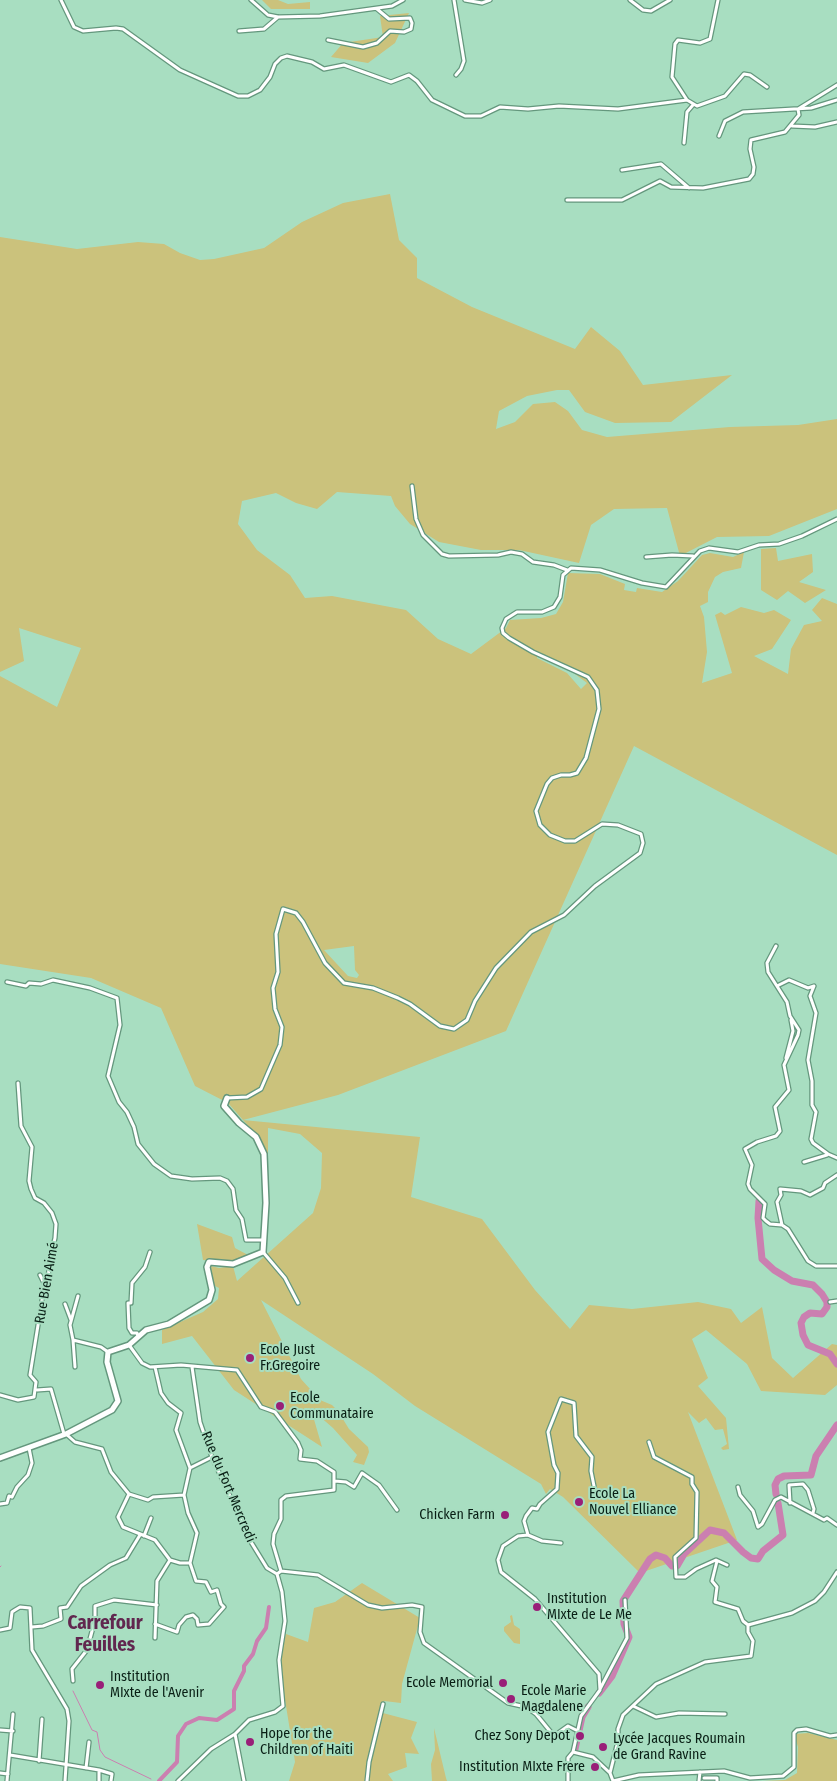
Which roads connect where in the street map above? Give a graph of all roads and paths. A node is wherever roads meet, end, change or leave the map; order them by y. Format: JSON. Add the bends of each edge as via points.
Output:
{"nodes":[{"id":1,"x":61,"y":0,"type":"edge"},
{"id":2,"x":251,"y":0,"type":"edge"},
{"id":3,"x":404,"y":0,"type":"edge"},
{"id":4,"x":454,"y":0,"type":"edge"},
{"id":5,"x":465,"y":0,"type":"edge"},
{"id":6,"x":490,"y":0,"type":"edge"},
{"id":7,"x":630,"y":0,"type":"edge"},
{"id":8,"x":670,"y":0,"type":"edge"},
{"id":9,"x":718,"y":0,"type":"edge"},
{"id":10,"x":376,"y":8,"type":"junction"},
{"id":11,"x":278,"y":17,"type":"junction"},
{"id":12,"x":239,"y":31,"type":"dead end"},
{"id":13,"x":328,"y":40,"type":"dead end"},
{"id":14,"x":456,"y":75,"type":"dead end"},
{"id":15,"x":837,"y":85,"type":"edge"},
{"id":16,"x":766,"y":87,"type":"dead end"},
{"id":17,"x":687,"y":100,"type":"junction"},
{"id":18,"x":837,"y":100,"type":"edge"},
{"id":19,"x":693,"y":105,"type":"junction"},
{"id":20,"x":798,"y":109,"type":"junction"},
{"id":21,"x":837,"y":122,"type":"edge"},
{"id":22,"x":792,"y":126,"type":"junction"},
{"id":23,"x":719,"y":136,"type":"dead end"},
{"id":24,"x":684,"y":143,"type":"dead end"},
{"id":25,"x":622,"y":170,"type":"dead end"},
{"id":26,"x":690,"y":188,"type":"junction"},
{"id":27,"x":567,"y":200,"type":"dead end"},
{"id":28,"x":412,"y":486,"type":"dead end"},
{"id":29,"x":837,"y":519,"type":"edge"},
{"id":30,"x":694,"y":556,"type":"junction"},
{"id":31,"x":646,"y":558,"type":"dead end"},
{"id":32,"x":567,"y":570,"type":"junction"},
{"id":33,"x":776,"y":946,"type":"dead end"},
{"id":34,"x":8,"y":982,"type":"dead end"},
{"id":35,"x":778,"y":986,"type":"junction"},
{"id":36,"x":18,"y":1084,"type":"dead end"},
{"id":37,"x":227,"y":1098,"type":"joint"},
{"id":38,"x":828,"y":1154,"type":"junction"},
{"id":39,"x":837,"y":1158,"type":"edge"},
{"id":40,"x":804,"y":1162,"type":"dead end"},
{"id":41,"x":837,"y":1175,"type":"edge"},
{"id":42,"x":782,"y":1225,"type":"junction"},
{"id":43,"x":263,"y":1240,"type":"junction"},
{"id":44,"x":150,"y":1252,"type":"dead end"},
{"id":45,"x":263,"y":1252,"type":"junction"},
{"id":46,"x":837,"y":1266,"type":"edge"},
{"id":47,"x":40,"y":1275,"type":"dead end"},
{"id":48,"x":45,"y":1285,"type":"junction"},
{"id":49,"x":78,"y":1296,"type":"dead end"},
{"id":50,"x":837,"y":1301,"type":"edge"},
{"id":51,"x":830,"y":1302,"type":"dead end"},
{"id":52,"x":298,"y":1303,"type":"dead end"},
{"id":53,"x":65,"y":1304,"type":"dead end"},
{"id":54,"x":71,"y":1320,"type":"junction"},
{"id":55,"x":138,"y":1337,"type":"junction"},
{"id":56,"x":73,"y":1340,"type":"junction"},
{"id":57,"x":129,"y":1344,"type":"junction"},
{"id":58,"x":108,"y":1352,"type":"junction"},
{"id":59,"x":75,"y":1367,"type":"dead end"},
{"id":60,"x":155,"y":1367,"type":"junction"},
{"id":61,"x":192,"y":1367,"type":"junction"},
{"id":62,"x":36,"y":1390,"type":"junction"},
{"id":63,"x":0,"y":1395,"type":"edge"},
{"id":64,"x":65,"y":1434,"type":"junction"},
{"id":65,"x":649,"y":1442,"type":"dead end"},
{"id":66,"x":29,"y":1448,"type":"junction"},
{"id":67,"x":212,"y":1457,"type":"junction"},
{"id":68,"x":0,"y":1458,"type":"edge"},
{"id":69,"x":190,"y":1468,"type":"junction"},
{"id":70,"x":334,"y":1481,"type":"junction"},
{"id":71,"x":738,"y":1487,"type":"dead end"},
{"id":72,"x":592,"y":1493,"type":"dead end"},
{"id":73,"x":128,"y":1494,"type":"junction"},
{"id":74,"x":184,"y":1495,"type":"junction"},
{"id":75,"x":790,"y":1503,"type":"junction"},
{"id":76,"x":0,"y":1504,"type":"edge"},
{"id":77,"x":397,"y":1510,"type":"dead end"},
{"id":78,"x":813,"y":1513,"type":"junction"},
{"id":79,"x":151,"y":1518,"type":"dead end"},
{"id":80,"x":837,"y":1525,"type":"edge"},
{"id":81,"x":528,"y":1535,"type":"junction"},
{"id":82,"x":142,"y":1536,"type":"junction"},
{"id":83,"x":561,"y":1543,"type":"dead end"},
{"id":84,"x":170,"y":1560,"type":"junction"},
{"id":85,"x":717,"y":1560,"type":"junction"},
{"id":86,"x":190,"y":1563,"type":"junction"},
{"id":87,"x":727,"y":1565,"type":"dead end"},
{"id":88,"x":281,"y":1571,"type":"junction"},
{"id":89,"x":837,"y":1572,"type":"edge"},
{"id":90,"x":277,"y":1574,"type":"junction"},
{"id":91,"x":625,"y":1600,"type":"dead end"},
{"id":92,"x":157,"y":1605,"type":"junction"},
{"id":93,"x":155,"y":1624,"type":"junction"},
{"id":94,"x":748,"y":1624,"type":"junction"},
{"id":95,"x":32,"y":1626,"type":"junction"},
{"id":96,"x":0,"y":1630,"type":"edge"},
{"id":97,"x":155,"y":1638,"type":"dead end"},
{"id":98,"x":73,"y":1681,"type":"dead end"},
{"id":99,"x":600,"y":1690,"type":"junction"},
{"id":100,"x":384,"y":1704,"type":"dead end"},
{"id":101,"x":633,"y":1706,"type":"junction"},
{"id":102,"x":13,"y":1714,"type":"dead end"},
{"id":103,"x":725,"y":1714,"type":"dead end"},
{"id":104,"x":42,"y":1718,"type":"dead end"},
{"id":105,"x":0,"y":1730,"type":"edge"},
{"id":106,"x":12,"y":1731,"type":"junction"},
{"id":107,"x":578,"y":1731,"type":"junction"},
{"id":108,"x":235,"y":1734,"type":"junction"},
{"id":109,"x":837,"y":1734,"type":"edge"},
{"id":110,"x":89,"y":1742,"type":"dead end"},
{"id":111,"x":573,"y":1752,"type":"junction"},
{"id":112,"x":10,"y":1755,"type":"junction"},
{"id":113,"x":39,"y":1761,"type":"junction"},
{"id":114,"x":66,"y":1765,"type":"junction"},
{"id":115,"x":86,"y":1768,"type":"junction"},
{"id":116,"x":100,"y":1770,"type":"junction"},
{"id":117,"x":700,"y":1772,"type":"junction"},
{"id":118,"x":0,"y":1773,"type":"edge"},
{"id":119,"x":610,"y":1773,"type":"junction"},
{"id":120,"x":8,"y":1774,"type":"junction"},
{"id":121,"x":704,"y":1778,"type":"dead end"},
{"id":122,"x":626,"y":1779,"type":"edge"},
{"id":123,"x":7,"y":1781,"type":"edge"},
{"id":124,"x":65,"y":1781,"type":"edge"},
{"id":125,"x":99,"y":1781,"type":"edge"},
{"id":126,"x":111,"y":1781,"type":"edge"},
{"id":127,"x":178,"y":1781,"type":"edge"},
{"id":128,"x":244,"y":1781,"type":"edge"},
{"id":129,"x":367,"y":1781,"type":"edge"},
{"id":130,"x":568,"y":1781,"type":"edge"},
{"id":131,"x":613,"y":1781,"type":"edge"},
{"id":132,"x":699,"y":1781,"type":"edge"},
{"id":133,"x":717,"y":1781,"type":"edge"}],
"edges":[{"from":1,"to":17,"type":"street","via":[[74,27],[83,31],[123,29],[180,70],[238,96],[248,96],[260,90],[276,64],[287,56],[312,62],[324,69],[344,65],[391,82],[409,75],[432,100],[465,116],[481,116],[500,107],[618,109]]},
{"from":2,"to":11,"type":"street","via":[[268,15]]},
{"from":3,"to":10,"type":"street"},
{"from":4,"to":14,"type":"street","via":[[464,61]]},
{"from":5,"to":6,"type":"street","via":[[482,3]]},
{"from":7,"to":8,"type":"street","via":[[651,12]]},
{"from":9,"to":17,"type":"street","via":[[710,39],[700,42],[678,40],[675,44],[672,77]]},
{"from":10,"to":11,"type":"street","via":[[320,16]]},
{"from":10,"to":13,"type":"street","via":[[389,19],[410,18],[411,29],[390,31],[377,43],[358,47]]},
{"from":11,"to":12,"type":"street","via":[[264,29]]},
{"from":15,"to":20,"type":"street"},
{"from":16,"to":19,"type":"street","via":[[744,74],[725,96],[702,106]]},
{"from":17,"to":19,"type":"street"},
{"from":18,"to":20,"type":"street"},
{"from":19,"to":24,"type":"street","via":[[687,112]]},
{"from":20,"to":22,"type":"street","via":[[800,115]]},
{"from":20,"to":23,"type":"street","via":[[743,112],[725,121]]},
{"from":21,"to":22,"type":"street","via":[[815,127]]},
{"from":22,"to":26,"type":"street","via":[[785,132],[751,140],[754,167],[749,179],[711,188]]},
{"from":25,"to":26,"type":"street","via":[[661,164]]},
{"from":26,"to":27,"type":"street","via":[[671,187],[660,181],[622,200]]},
{"from":28,"to":32,"type":"street","via":[[416,519],[423,535],[442,554],[498,555],[511,552]]},
{"from":29,"to":30,"type":"street","via":[[779,544],[759,545],[738,552],[709,548]]},
{"from":30,"to":31,"type":"street"},
{"from":30,"to":32,"type":"street","via":[[666,587],[642,584],[600,570]]},
{"from":32,"to":37,"type":"street","via":[[560,582],[560,597],[554,607],[542,612],[517,612],[506,619],[502,628],[509,638],[533,652],[588,678],[597,690],[599,709],[583,766],[577,773],[552,778],[541,795],[537,818],[543,830],[565,841],[576,840],[602,824],[629,828],[643,838],[640,853],[595,886],[564,915],[540,926],[520,943],[482,988],[467,1020],[454,1029],[440,1026],[398,998],[344,982],[325,963],[303,922],[296,914],[283,909],[276,934],[278,972],[274,988],[274,1009],[282,1027],[280,1045],[260,1089],[247,1097]]},
{"from":33,"to":35,"type":"street","via":[[767,964],[768,972]]},
{"from":34,"to":43,"type":"street","via":[[26,986],[53,980],[118,998],[120,1025],[108,1076],[134,1127],[138,1144],[154,1164],[171,1176],[227,1181],[233,1189],[246,1240]]},
{"from":35,"to":38,"type":"street","via":[[788,980],[808,988],[814,986],[810,996],[816,1013],[808,1060],[812,1104],[816,1112],[811,1135],[813,1143]]},
{"from":35,"to":42,"type":"street","via":[[798,1030],[785,1061],[790,1086],[775,1107],[780,1131],[776,1136],[745,1149],[752,1166],[748,1184],[765,1204],[763,1218],[770,1224]]},
{"from":36,"to":48,"type":"street","name":"Rue Bien Aimé","via":[[21,1126],[32,1147],[29,1182],[35,1198],[44,1203],[56,1224],[54,1252]]},
{"from":37,"to":43,"type":"street","via":[[224,1106],[256,1137],[264,1154],[266,1203]]},
{"from":38,"to":39,"type":"street"},
{"from":38,"to":40,"type":"street"},
{"from":41,"to":42,"type":"street","via":[[825,1183],[824,1188],[810,1194],[780,1189],[777,1202]]},
{"from":42,"to":46,"type":"street","via":[[796,1240],[808,1261],[816,1266]]},
{"from":43,"to":45,"type":"street"},
{"from":44,"to":55,"type":"street","via":[[145,1267],[132,1283],[131,1303],[128,1303],[129,1328]]},
{"from":45,"to":52,"type":"street","via":[[286,1278]]},
{"from":45,"to":55,"type":"street","via":[[233,1264],[209,1262],[207,1267],[212,1290],[209,1300],[169,1324],[155,1326]]},
{"from":47,"to":48,"type":"street"},
{"from":48,"to":62,"type":"street","name":"Rue Bien Aimé","via":[[30,1375],[36,1382]]},
{"from":49,"to":54,"type":"street"},
{"from":50,"to":51,"type":"street"},
{"from":53,"to":54,"type":"street"},
{"from":54,"to":56,"type":"street"},
{"from":55,"to":57,"type":"street"},
{"from":56,"to":58,"type":"street"},
{"from":56,"to":59,"type":"street"},
{"from":57,"to":58,"type":"street"},
{"from":57,"to":60,"type":"street","via":[[142,1363]]},
{"from":58,"to":64,"type":"street","via":[[107,1362],[118,1401],[101,1417]]},
{"from":60,"to":61,"type":"street"},
{"from":60,"to":69,"type":"street","via":[[161,1393],[181,1413],[176,1430]]},
{"from":61,"to":67,"type":"street","name":"Rue du Fort Mercredi","via":[[200,1422]]},
{"from":61,"to":70,"type":"street","via":[[237,1370],[261,1407],[275,1412],[298,1443],[300,1459],[317,1461],[334,1472]]},
{"from":62,"to":63,"type":"street","via":[[34,1397],[18,1400]]},
{"from":62,"to":64,"type":"street","via":[[51,1389]]},
{"from":64,"to":66,"type":"street"},
{"from":64,"to":73,"type":"street","via":[[76,1442],[102,1449],[111,1472]]},
{"from":65,"to":85,"type":"street","via":[[654,1457],[692,1477],[697,1492],[696,1538],[675,1557],[676,1578],[685,1577]]},
{"from":66,"to":68,"type":"street"},
{"from":66,"to":76,"type":"street","via":[[32,1463],[28,1476],[12,1497],[9,1496],[7,1503]]},
{"from":67,"to":69,"type":"street"},
{"from":67,"to":90,"type":"street","name":"Rue du Fort Mercredi","via":[[251,1542],[267,1568]]},
{"from":69,"to":74,"type":"street"},
{"from":70,"to":77,"type":"street","via":[[354,1487],[362,1473],[379,1485]]},
{"from":70,"to":88,"type":"street","via":[[334,1490],[286,1496],[281,1500],[282,1520],[274,1534],[273,1544]]},
{"from":71,"to":75,"type":"street","via":[[740,1495],[753,1511],[758,1527],[778,1497]]},
{"from":72,"to":81,"type":"street","via":[[595,1492],[592,1457],[576,1436],[574,1403],[561,1400],[548,1432],[558,1473],[557,1489],[526,1516],[524,1521]]},
{"from":73,"to":74,"type":"street","via":[[148,1500]]},
{"from":73,"to":82,"type":"street","via":[[118,1517],[119,1523]]},
{"from":74,"to":86,"type":"street","via":[[197,1533]]},
{"from":75,"to":78,"type":"street"},
{"from":75,"to":78,"type":"street","via":[[789,1485],[804,1484]]},
{"from":78,"to":80,"type":"street"},
{"from":79,"to":82,"type":"street"},
{"from":81,"to":83,"type":"street","via":[[542,1541]]},
{"from":81,"to":99,"type":"street","via":[[518,1536],[504,1546],[498,1560],[501,1572],[535,1599],[594,1668],[599,1674]]},
{"from":82,"to":84,"type":"street","via":[[156,1540]]},
{"from":82,"to":95,"type":"street","via":[[126,1558],[110,1565],[81,1586],[67,1607],[60,1608],[61,1619],[43,1626]]},
{"from":84,"to":86,"type":"street"},
{"from":84,"to":92,"type":"street","via":[[157,1581]]},
{"from":85,"to":87,"type":"street"},
{"from":85,"to":94,"type":"street","via":[[712,1581],[717,1587],[715,1602],[738,1609]]},
{"from":86,"to":93,"type":"street","via":[[196,1581],[206,1582],[211,1592],[217,1590],[224,1607],[209,1624],[198,1625],[193,1615],[186,1617],[177,1632]]},
{"from":88,"to":90,"type":"street"},
{"from":88,"to":107,"type":"street","via":[[318,1575],[368,1606],[422,1607],[420,1632],[424,1643],[508,1703],[526,1707],[536,1714],[554,1736],[568,1726]]},
{"from":89,"to":94,"type":"street","via":[[814,1601],[792,1613]]},
{"from":90,"to":108,"type":"street","name":"Rue du Fort Mercredi","via":[[284,1599],[279,1660],[283,1706],[250,1720]]},
{"from":91,"to":99,"type":"street","via":[[626,1638]]},
{"from":92,"to":93,"type":"street"},
{"from":92,"to":98,"type":"street","via":[[114,1600],[95,1606],[88,1650],[72,1669]]},
{"from":93,"to":97,"type":"street"},
{"from":94,"to":101,"type":"street","via":[[753,1641],[751,1656],[705,1662],[688,1668],[656,1684]]},
{"from":95,"to":96,"type":"street","via":[[30,1608],[20,1607],[12,1612],[10,1628]]},
{"from":95,"to":114,"type":"street","via":[[32,1650],[67,1708]]},
{"from":99,"to":107,"type":"street","via":[[586,1706]]},
{"from":100,"to":129,"type":"street"},
{"from":101,"to":103,"type":"street","via":[[656,1717],[679,1713]]},
{"from":101,"to":119,"type":"street","via":[[623,1715],[618,1729]]},
{"from":102,"to":106,"type":"street"},
{"from":104,"to":113,"type":"street"},
{"from":105,"to":106,"type":"street"},
{"from":106,"to":112,"type":"street"},
{"from":107,"to":111,"type":"street"},
{"from":108,"to":127,"type":"street","name":"Rue du Fort Mercredi","via":[[211,1749]]},
{"from":108,"to":128,"type":"street"},
{"from":109,"to":117,"type":"street","via":[[830,1736],[806,1728],[797,1730],[794,1733],[794,1767],[782,1776],[756,1779],[724,1771]]},
{"from":110,"to":115,"type":"street"},
{"from":111,"to":119,"type":"street","via":[[592,1757]]},
{"from":111,"to":130,"type":"street","via":[[568,1758]]},
{"from":112,"to":113,"type":"street"},
{"from":112,"to":120,"type":"street"},
{"from":113,"to":114,"type":"street"},
{"from":114,"to":115,"type":"street"},
{"from":114,"to":124,"type":"street"},
{"from":115,"to":116,"type":"street"},
{"from":116,"to":125,"type":"street"},
{"from":116,"to":126,"type":"street","via":[[112,1774]]},
{"from":117,"to":122,"type":"street"},
{"from":117,"to":132,"type":"street"},
{"from":118,"to":120,"type":"street"},
{"from":119,"to":131,"type":"street"},
{"from":120,"to":123,"type":"street"},
{"from":121,"to":133,"type":"street","via":[[717,1778]]},
{"from":122,"to":131,"type":"street"}]}
